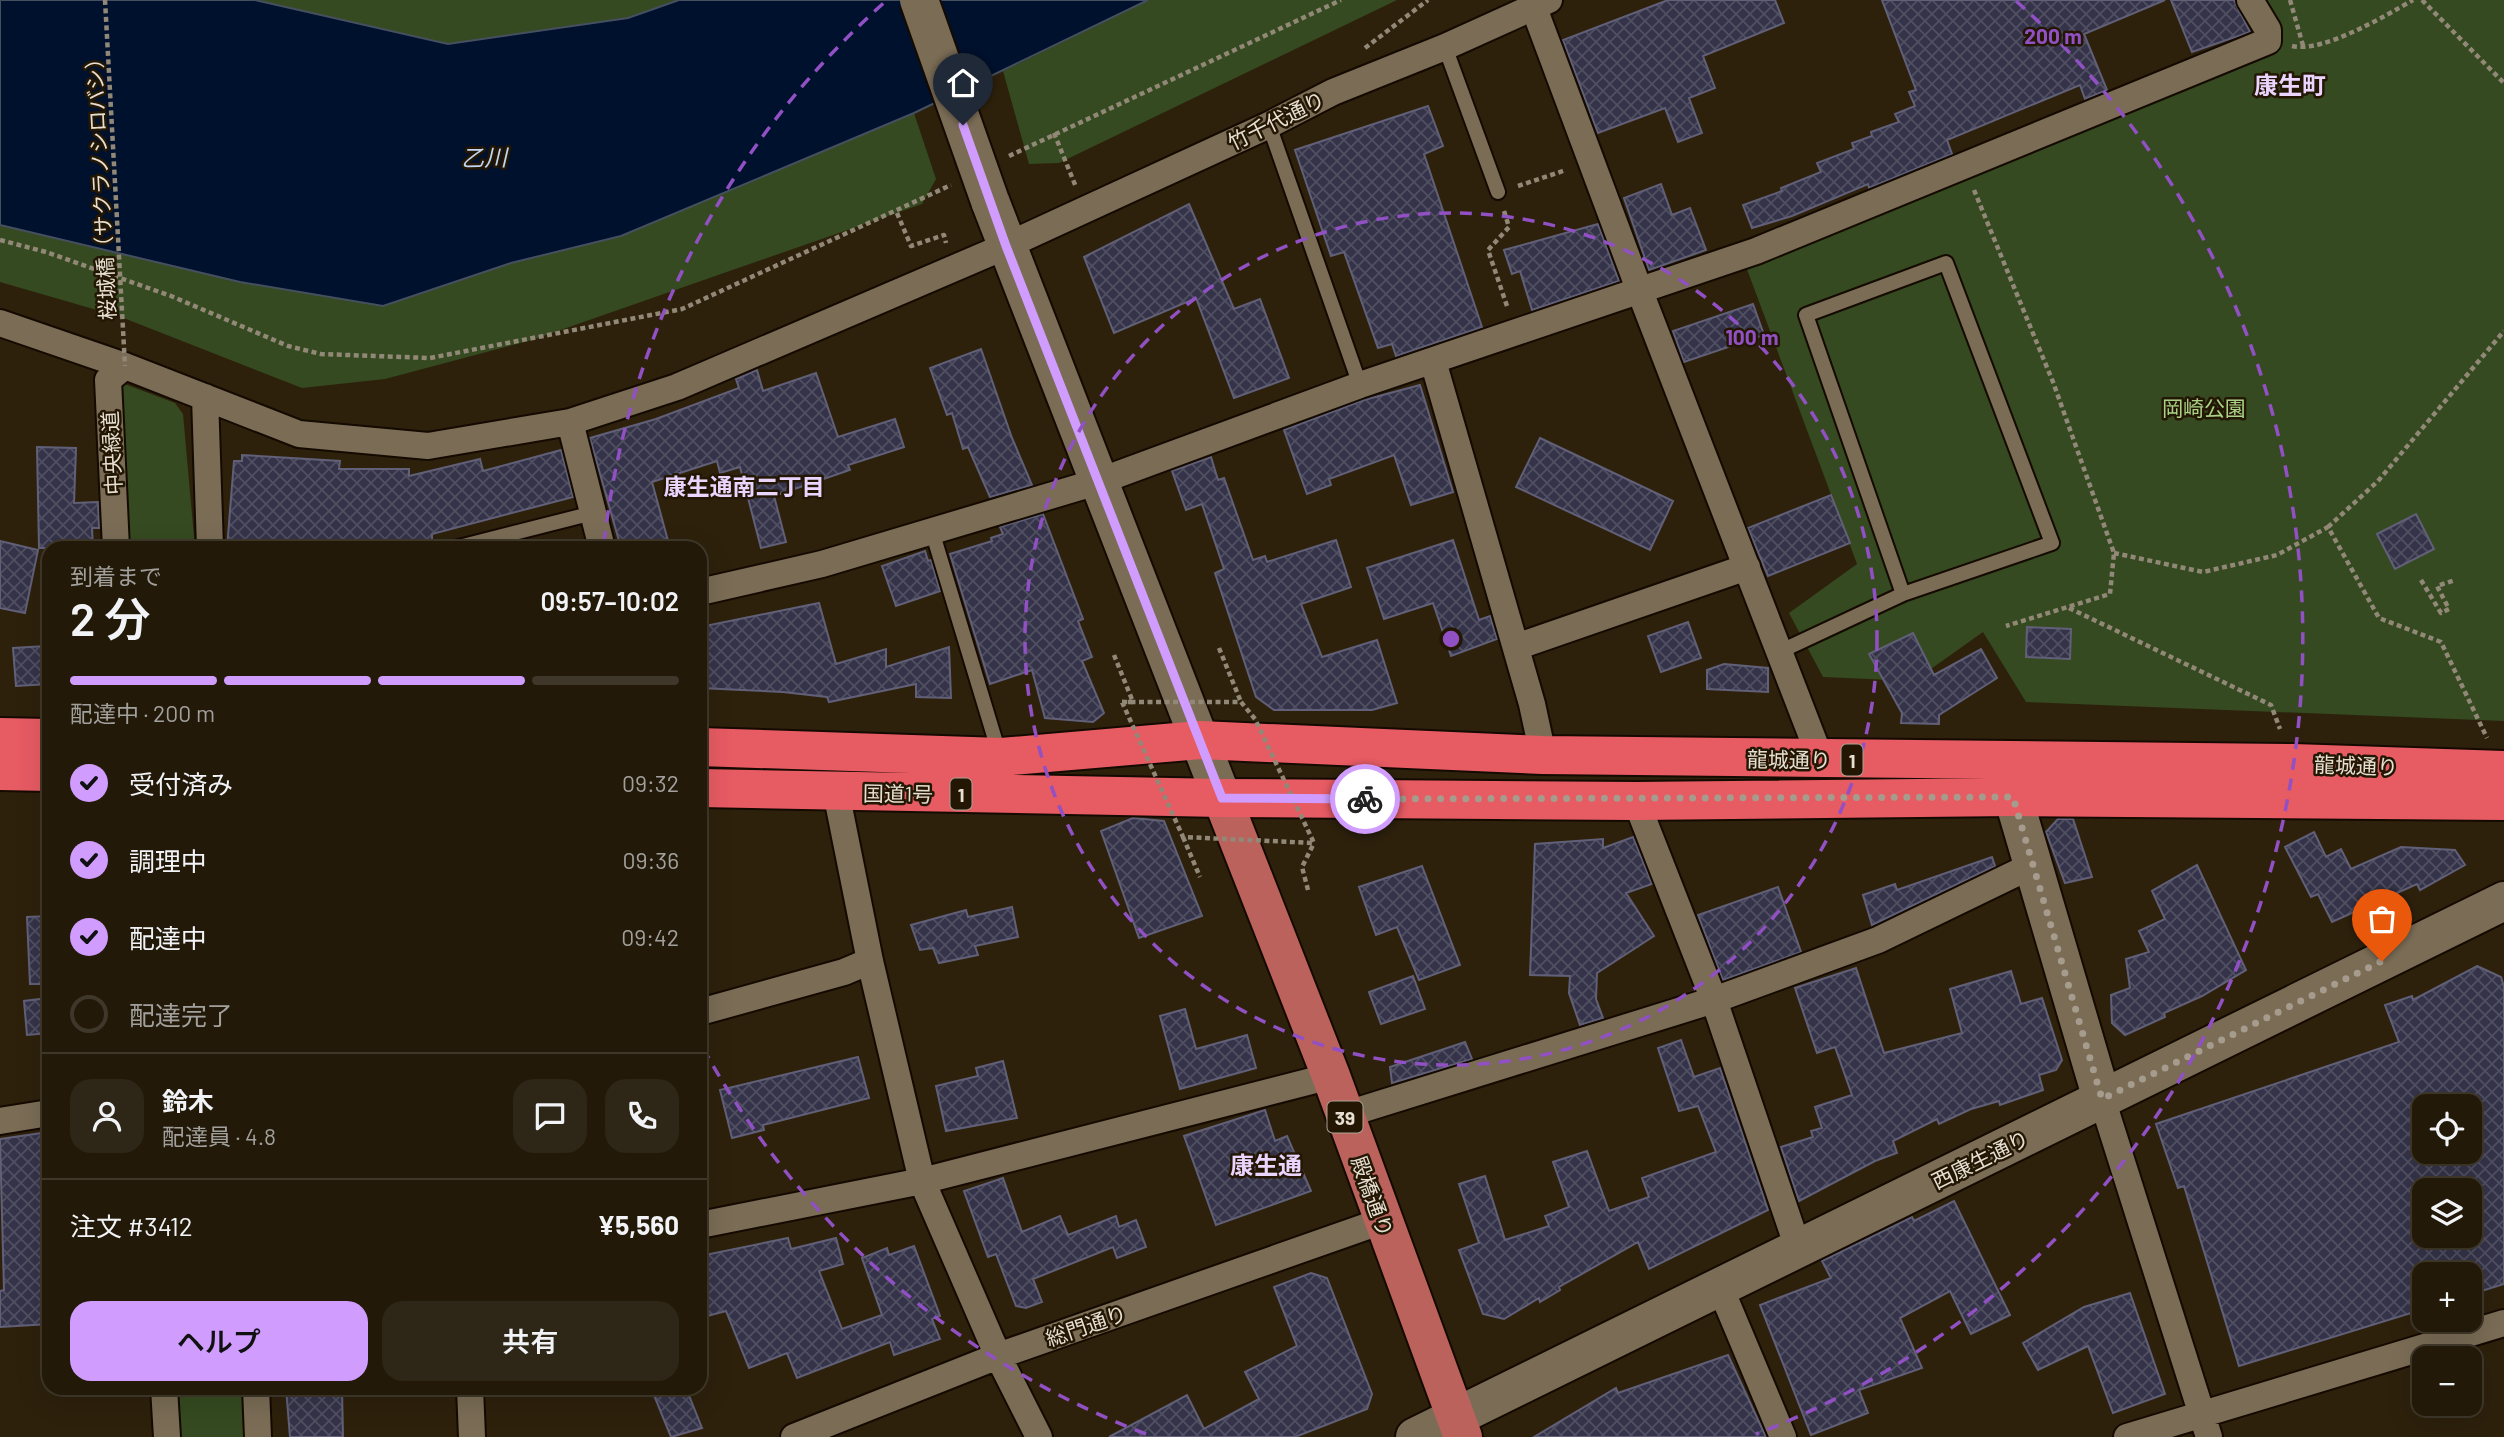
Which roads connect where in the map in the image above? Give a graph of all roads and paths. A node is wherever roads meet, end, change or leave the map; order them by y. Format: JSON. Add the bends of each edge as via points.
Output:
{"nodes":[{"id":1,"x":105,"y":0,"type":"edge"},
{"id":2,"x":919,"y":0,"type":"edge"},
{"id":3,"x":1341,"y":0,"type":"edge"},
{"id":4,"x":1428,"y":0,"type":"edge"},
{"id":5,"x":2250,"y":0,"type":"edge"},
{"id":6,"x":2413,"y":0,"type":"edge"},
{"id":7,"x":2422,"y":0,"type":"edge"},
{"id":8,"x":1541,"y":4,"type":"edge"},
{"id":9,"x":2268,"y":41,"type":"junction"},
{"id":10,"x":1446,"y":47,"type":"junction"},
{"id":11,"x":2504,"y":83,"type":"edge"},
{"id":12,"x":1333,"y":92,"type":"junction"},
{"id":13,"x":1269,"y":125,"type":"junction"},
{"id":14,"x":1054,"y":133,"type":"junction"},
{"id":15,"x":1006,"y":158,"type":"dead end"},
{"id":16,"x":1593,"y":161,"type":"junction"},
{"id":17,"x":1964,"y":166,"type":"junction"},
{"id":18,"x":957,"y":182,"type":"dead end"},
{"id":19,"x":1498,"y":192,"type":"junction"},
{"id":20,"x":1085,"y":208,"type":"junction"},
{"id":21,"x":897,"y":213,"type":"junction"},
{"id":22,"x":0,"y":240,"type":"edge"},
{"id":23,"x":1006,"y":246,"type":"junction"},
{"id":24,"x":954,"y":267,"type":"junction"},
{"id":25,"x":1639,"y":289,"type":"junction"},
{"id":26,"x":0,"y":323,"type":"edge"},
{"id":27,"x":1518,"y":331,"type":"junction"},
{"id":28,"x":2504,"y":331,"type":"edge"},
{"id":29,"x":1433,"y":361,"type":"junction"},
{"id":30,"x":125,"y":366,"type":"junction"},
{"id":31,"x":1360,"y":385,"type":"junction"},
{"id":32,"x":205,"y":397,"type":"junction"},
{"id":33,"x":570,"y":422,"type":"junction"},
{"id":34,"x":1100,"y":481,"type":"junction"},
{"id":35,"x":593,"y":513,"type":"junction"},
{"id":36,"x":2329,"y":527,"type":"junction"},
{"id":37,"x":932,"y":531,"type":"junction"},
{"id":38,"x":116,"y":541,"type":"edge"},
{"id":39,"x":210,"y":541,"type":"edge"},
{"id":40,"x":482,"y":541,"type":"edge"},
{"id":41,"x":600,"y":541,"type":"edge"},
{"id":42,"x":2114,"y":553,"type":"junction"},
{"id":43,"x":1746,"y":568,"type":"junction"},
{"id":44,"x":2421,"y":580,"type":"dead end"},
{"id":45,"x":2455,"y":580,"type":"dead end"},
{"id":46,"x":707,"y":590,"type":"edge"},
{"id":47,"x":1903,"y":594,"type":"junction"},
{"id":48,"x":2069,"y":608,"type":"junction"},
{"id":49,"x":2006,"y":626,"type":"dead end"},
{"id":50,"x":1516,"y":647,"type":"junction"},
{"id":51,"x":1219,"y":648,"type":"dead end"},
{"id":52,"x":1779,"y":652,"type":"junction"},
{"id":53,"x":1114,"y":655,"type":"dead end"},
{"id":54,"x":1133,"y":702,"type":"junction"},
{"id":55,"x":1241,"y":702,"type":"junction"},
{"id":56,"x":0,"y":737,"type":"edge"},
{"id":57,"x":42,"y":738,"type":"edge"},
{"id":58,"x":1200,"y":740,"type":"junction"},
{"id":59,"x":707,"y":747,"type":"edge"},
{"id":60,"x":1543,"y":755,"type":"junction"},
{"id":61,"x":1001,"y":757,"type":"junction"},
{"id":62,"x":1821,"y":760,"type":"junction"},
{"id":63,"x":2293,"y":763,"type":"junction"},
{"id":64,"x":0,"y":771,"type":"edge"},
{"id":65,"x":42,"y":772,"type":"edge"},
{"id":66,"x":2503,"y":781,"type":"edge"},
{"id":67,"x":707,"y":788,"type":"edge"},
{"id":68,"x":836,"y":792,"type":"junction"},
{"id":69,"x":2013,"y":797,"type":"junction"},
{"id":70,"x":1222,"y":798,"type":"junction"},
{"id":71,"x":1636,"y":801,"type":"junction"},
{"id":72,"x":1183,"y":838,"type":"junction"},
{"id":73,"x":1314,"y":842,"type":"junction"},
{"id":74,"x":2033,"y":865,"type":"junction"},
{"id":75,"x":1200,"y":877,"type":"dead end"},
{"id":76,"x":1308,"y":890,"type":"dead end"},
{"id":77,"x":2504,"y":902,"type":"edge"},
{"id":78,"x":870,"y":961,"type":"junction"},
{"id":79,"x":1714,"y":1000,"type":"junction"},
{"id":80,"x":707,"y":1010,"type":"edge"},
{"id":81,"x":1331,"y":1076,"type":"junction"},
{"id":82,"x":2102,"y":1099,"type":"junction"},
{"id":83,"x":42,"y":1114,"type":"edge"},
{"id":84,"x":1344,"y":1115,"type":"junction"},
{"id":85,"x":0,"y":1121,"type":"edge"},
{"id":86,"x":922,"y":1181,"type":"junction"},
{"id":87,"x":1382,"y":1221,"type":"junction"},
{"id":88,"x":707,"y":1224,"type":"edge"},
{"id":89,"x":1798,"y":1248,"type":"junction"},
{"id":90,"x":1720,"y":1287,"type":"junction"},
{"id":91,"x":2504,"y":1323,"type":"edge"},
{"id":92,"x":999,"y":1356,"type":"junction"},
{"id":93,"x":164,"y":1395,"type":"edge"},
{"id":94,"x":256,"y":1395,"type":"edge"},
{"id":95,"x":470,"y":1395,"type":"edge"},
{"id":96,"x":2205,"y":1425,"type":"edge"},
{"id":97,"x":1460,"y":1427,"type":"edge"},
{"id":98,"x":167,"y":1437,"type":"edge"},
{"id":99,"x":258,"y":1437,"type":"edge"},
{"id":100,"x":472,"y":1437,"type":"edge"},
{"id":101,"x":794,"y":1437,"type":"edge"},
{"id":102,"x":1039,"y":1437,"type":"edge"},
{"id":103,"x":1415,"y":1437,"type":"edge"},
{"id":104,"x":1783,"y":1437,"type":"edge"},
{"id":105,"x":2127,"y":1437,"type":"edge"}],
"edges":[{"from":1,"to":30,"type":"path","name":"桜城橋（サクラノシロバシ）","bridge":true},
{"from":2,"to":23,"type":"street","bridge":true},
{"from":3,"to":14,"type":"path"},
{"from":4,"to":12,"type":"path","via":[[1344,64]]},
{"from":5,"to":9,"type":"street","via":[[2268,30]]},
{"from":6,"to":9,"type":"path","via":[[2370,24],[2304,49]]},
{"from":7,"to":11,"type":"path"},
{"from":8,"to":10,"type":"street","name":"竹千代通り"},
{"from":8,"to":16,"type":"street"},
{"from":9,"to":17,"type":"street"},
{"from":10,"to":12,"type":"street","name":"竹千代通り"},
{"from":10,"to":19,"type":"lane"},
{"from":12,"to":13,"type":"street","name":"竹千代通り"},
{"from":13,"to":20,"type":"street","name":"竹千代通り"},
{"from":13,"to":31,"type":"lane"},
{"from":14,"to":15,"type":"path"},
{"from":14,"to":20,"type":"path"},
{"from":16,"to":19,"type":"path"},
{"from":16,"to":25,"type":"street"},
{"from":17,"to":25,"type":"street","via":[[1756,251]]},
{"from":17,"to":42,"type":"path","via":[[2053,382]]},
{"from":18,"to":21,"type":"path"},
{"from":19,"to":27,"type":"path","via":[[1509,227],[1488,250]]},
{"from":20,"to":23,"type":"street","name":"竹千代通り"},
{"from":21,"to":22,"type":"path","via":[[682,309],[430,358],[321,354],[288,346],[171,296]]},
{"from":21,"to":24,"type":"path","via":[[911,246],[944,235]]},
{"from":23,"to":24,"type":"street","name":"竹千代通り"},
{"from":23,"to":34,"type":"street"},
{"from":24,"to":33,"type":"street","name":"竹千代通り","via":[[677,387]]},
{"from":25,"to":27,"type":"street"},
{"from":25,"to":43,"type":"street"},
{"from":26,"to":30,"type":"street","name":"竹千代通り"},
{"from":27,"to":29,"type":"street"},
{"from":28,"to":36,"type":"path","via":[[2378,481]]},
{"from":29,"to":31,"type":"street"},
{"from":29,"to":50,"type":"street"},
{"from":30,"to":32,"type":"street","name":"竹千代通り"},
{"from":30,"to":38,"type":"street","name":"中央緑道","via":[[108,380]]},
{"from":31,"to":34,"type":"street"},
{"from":32,"to":33,"type":"street","name":"竹千代通り","via":[[299,434],[428,446]]},
{"from":32,"to":39,"type":"street"},
{"from":33,"to":35,"type":"street"},
{"from":34,"to":37,"type":"street"},
{"from":34,"to":58,"type":"street"},
{"from":35,"to":40,"type":"lane"},
{"from":35,"to":41,"type":"street"},
{"from":36,"to":42,"type":"path","via":[[2277,555],[2203,572]]},
{"from":36,"to":66,"type":"path","via":[[2379,618],[2441,642]]},
{"from":37,"to":46,"type":"street","via":[[822,564]]},
{"from":37,"to":61,"type":"lane"},
{"from":42,"to":48,"type":"path","via":[[2110,593]]},
{"from":43,"to":50,"type":"street"},
{"from":43,"to":52,"type":"street"},
{"from":44,"to":45,"type":"path","via":[[2441,613],[2449,609],[2437,586]]},
{"from":47,"to":47,"type":"lane","via":[[2052,543],[1946,263],[1806,315]]},
{"from":47,"to":52,"type":"lane"},
{"from":48,"to":49,"type":"path"},
{"from":48,"to":63,"type":"path","via":[[2271,705]]},
{"from":50,"to":60,"type":"street"},
{"from":51,"to":55,"type":"path"},
{"from":52,"to":62,"type":"street"},
{"from":53,"to":54,"type":"path"},
{"from":54,"to":55,"type":"path","bridge":true},
{"from":54,"to":72,"type":"path","bridge":true,"via":[[1122,702]]},
{"from":55,"to":73,"type":"path","bridge":true,"via":[[1255,719]]},
{"from":56,"to":57,"type":"highway"},
{"from":58,"to":60,"type":"highway","name":"龍城通り","number":"1"},
{"from":58,"to":61,"type":"highway","name":"国道1号","number":"1"},
{"from":58,"to":70,"type":"street"},
{"from":59,"to":61,"type":"highway","name":"国道1号","number":"1"},
{"from":60,"to":62,"type":"highway","name":"龍城通り","number":"1"},
{"from":62,"to":63,"type":"highway","name":"龍城通り","number":"1"},
{"from":63,"to":66,"type":"highway","name":"龍城通り","number":"1"},
{"from":64,"to":65,"type":"highway"},
{"from":66,"to":69,"type":"highway","name":"龍城通り","number":"1"},
{"from":67,"to":68,"type":"highway","name":"国道1号","number":"1"},
{"from":68,"to":70,"type":"highway","name":"国道1号","number":"1"},
{"from":68,"to":78,"type":"street"},
{"from":69,"to":71,"type":"highway","name":"龍城通り","number":"1"},
{"from":69,"to":74,"type":"street"},
{"from":70,"to":71,"type":"highway","name":"龍城通り","number":"1"},
{"from":70,"to":81,"type":"main road","name":"殿橋通り","number":"39"},
{"from":71,"to":79,"type":"street"},
{"from":72,"to":73,"type":"path","bridge":true},
{"from":72,"to":75,"type":"path"},
{"from":73,"to":76,"type":"path","via":[[1303,867]]},
{"from":74,"to":79,"type":"street","via":[[1878,940]]},
{"from":74,"to":82,"type":"street"},
{"from":77,"to":82,"type":"street","name":"西康生通り"},
{"from":78,"to":80,"type":"street"},
{"from":78,"to":86,"type":"street"},
{"from":79,"to":84,"type":"street"},
{"from":79,"to":89,"type":"street"},
{"from":81,"to":84,"type":"main road","name":"殿橋通り","number":"39"},
{"from":81,"to":86,"type":"street"},
{"from":82,"to":89,"type":"street","name":"西康生通り"},
{"from":82,"to":96,"type":"street"},
{"from":83,"to":85,"type":"street"},
{"from":84,"to":87,"type":"main road","name":"殿橋通り","number":"39"},
{"from":86,"to":88,"type":"street"},
{"from":86,"to":92,"type":"street"},
{"from":87,"to":92,"type":"street","name":"総門通り"},
{"from":87,"to":97,"type":"main road","name":"殿橋通り","number":"39"},
{"from":89,"to":90,"type":"street","name":"西康生通り"},
{"from":90,"to":97,"type":"street","name":"西康生通り"},
{"from":90,"to":104,"type":"street"},
{"from":91,"to":96,"type":"street"},
{"from":92,"to":101,"type":"street","name":"総門通り"},
{"from":92,"to":102,"type":"street"},
{"from":93,"to":98,"type":"street"},
{"from":94,"to":99,"type":"street"},
{"from":95,"to":100,"type":"street"},
{"from":96,"to":105,"type":"street"},
{"from":97,"to":103,"type":"street","name":"西康生通り"}]}
